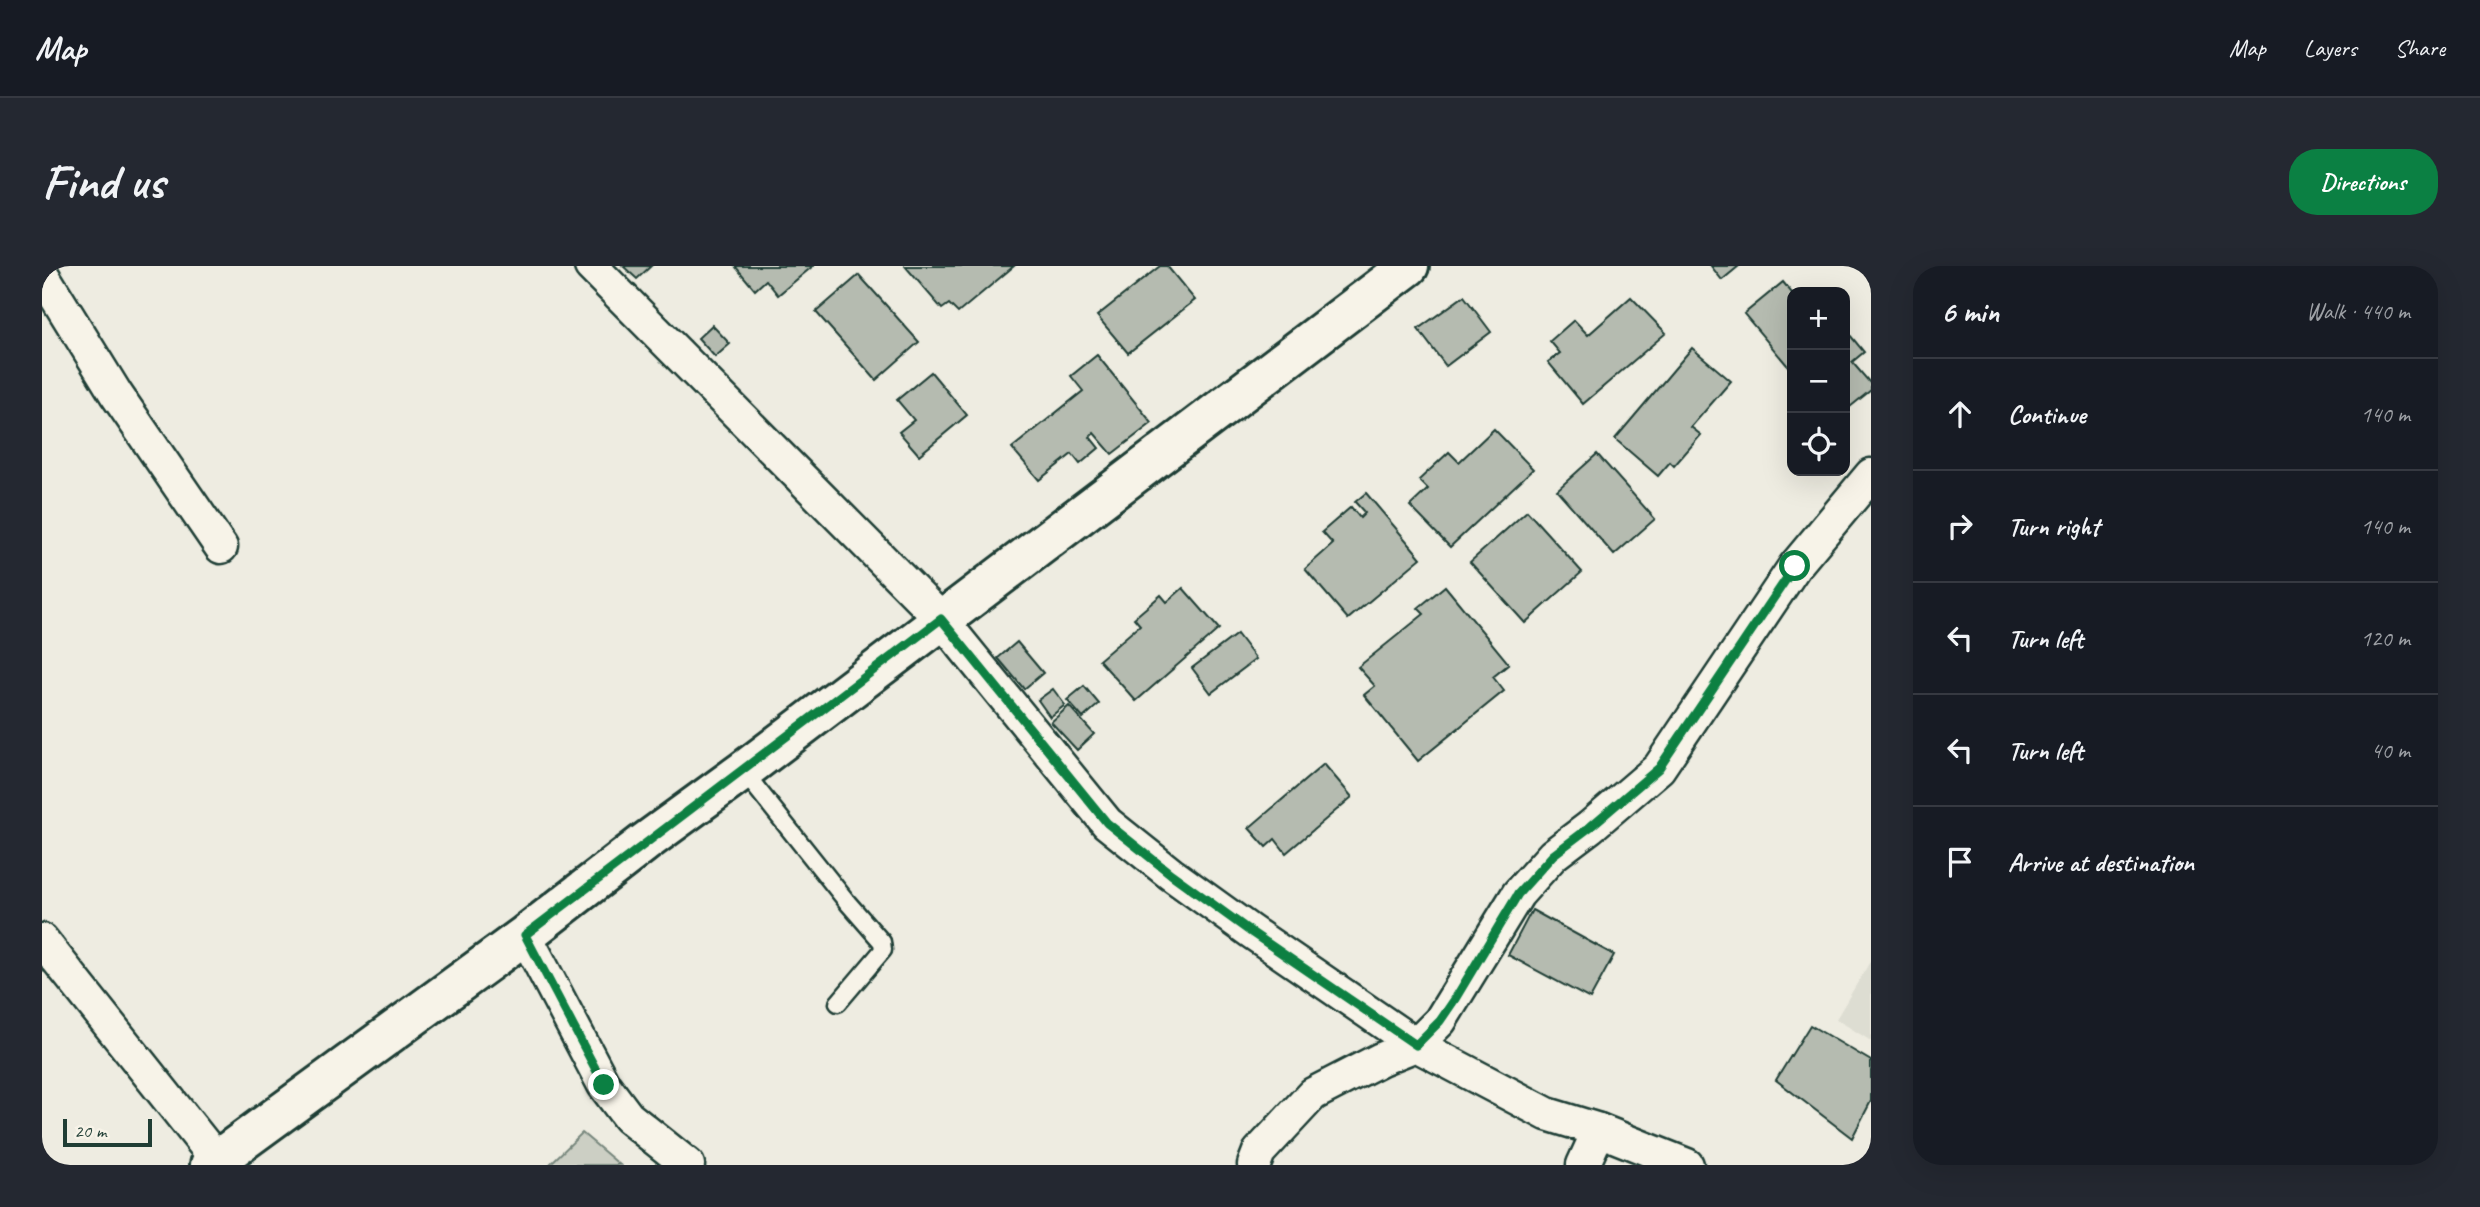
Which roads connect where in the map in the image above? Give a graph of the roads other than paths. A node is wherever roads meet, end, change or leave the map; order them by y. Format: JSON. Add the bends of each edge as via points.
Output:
{"nodes":[{"id":1,"x":591,"y":266,"type":"edge"},
{"id":2,"x":1409,"y":266,"type":"edge"},
{"id":3,"x":42,"y":274,"type":"edge"},
{"id":4,"x":1871,"y":475,"type":"edge"},
{"id":5,"x":221,"y":547,"type":"dead end"},
{"id":6,"x":941,"y":619,"type":"junction"},
{"id":7,"x":743,"y":771,"type":"junction"},
{"id":8,"x":525,"y":935,"type":"junction"},
{"id":9,"x":45,"y":950,"type":"edge"},
{"id":10,"x":838,"y":1003,"type":"dead end"},
{"id":11,"x":1416,"y":1045,"type":"junction"},
{"id":12,"x":1599,"y":1130,"type":"junction"},
{"id":13,"x":213,"y":1162,"type":"edge"},
{"id":14,"x":688,"y":1165,"type":"edge"},
{"id":15,"x":1254,"y":1165,"type":"edge"},
{"id":16,"x":1583,"y":1165,"type":"edge"},
{"id":17,"x":1687,"y":1165,"type":"edge"}],
"edges":[{"from":1,"to":6,"type":"street"},
{"from":2,"to":6,"type":"street"},
{"from":3,"to":5,"type":"street","via":[[116,394]]},
{"from":4,"to":11,"type":"street","via":[[1795,566],[1659,768],[1553,855],[1518,894],[1440,1021]]},
{"from":6,"to":7,"type":"street"},
{"from":6,"to":11,"type":"street","via":[[1107,823],[1251,932]]},
{"from":7,"to":8,"type":"street"},
{"from":7,"to":10,"type":"lane","via":[[882,942],[883,950]]},
{"from":8,"to":13,"type":"street"},
{"from":8,"to":14,"type":"street","via":[[604,1085],[628,1117]]},
{"from":9,"to":13,"type":"street"},
{"from":11,"to":12,"type":"street","via":[[1547,1114]]},
{"from":11,"to":15,"type":"street","via":[[1312,1094],[1259,1152]]},
{"from":12,"to":16,"type":"street"},
{"from":12,"to":17,"type":"street"}]}
